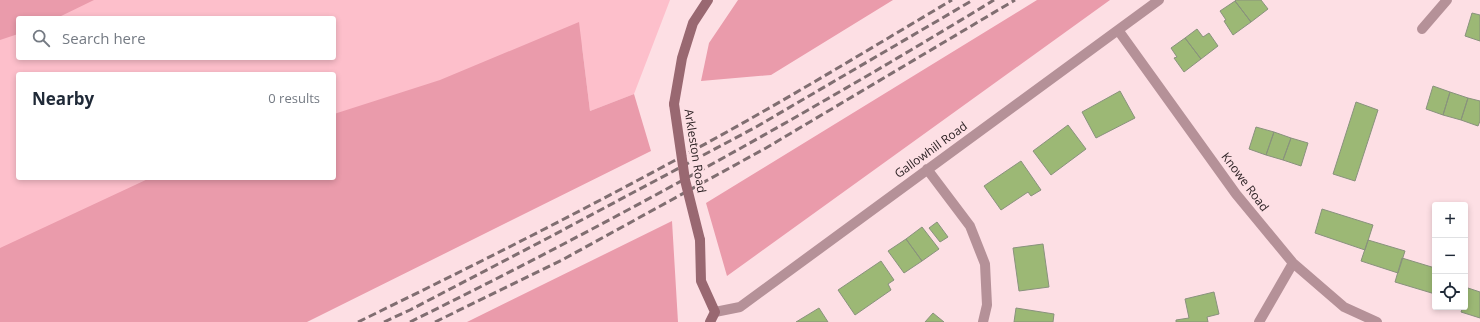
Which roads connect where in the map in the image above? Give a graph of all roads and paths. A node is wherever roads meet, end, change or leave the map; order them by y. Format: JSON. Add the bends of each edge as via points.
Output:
{"nodes":[{"id":1,"x":708,"y":0,"type":"edge"},
{"id":2,"x":1159,"y":0,"type":"edge"},
{"id":3,"x":1447,"y":0,"type":"edge"},
{"id":4,"x":1422,"y":29,"type":"dead end"},
{"id":5,"x":1118,"y":30,"type":"junction"},
{"id":6,"x":927,"y":170,"type":"junction"},
{"id":7,"x":1293,"y":263,"type":"junction"},
{"id":8,"x":712,"y":317,"type":"edge"},
{"id":9,"x":983,"y":322,"type":"edge"},
{"id":10,"x":1259,"y":322,"type":"edge"},
{"id":11,"x":1377,"y":322,"type":"edge"}],
"edges":[{"from":1,"to":8,"type":"street","name":"Arkleston Road","bridge":true,"via":[[693,23],[682,58],[674,104],[685,180],[700,240],[701,281]]},
{"from":2,"to":5,"type":"street","name":"Gallowhill Road"},
{"from":3,"to":4,"type":"street"},
{"from":5,"to":6,"type":"street","name":"Gallowhill Road"},
{"from":5,"to":7,"type":"street","name":"Knowe Road","via":[[1236,194]]},
{"from":6,"to":8,"type":"street","name":"Gallowhill Road","via":[[740,307]]},
{"from":6,"to":9,"type":"street","via":[[970,226],[985,264],[987,305]]},
{"from":7,"to":10,"type":"street"},
{"from":7,"to":11,"type":"street","name":"Knowe Road","via":[[1344,307]]}]}
